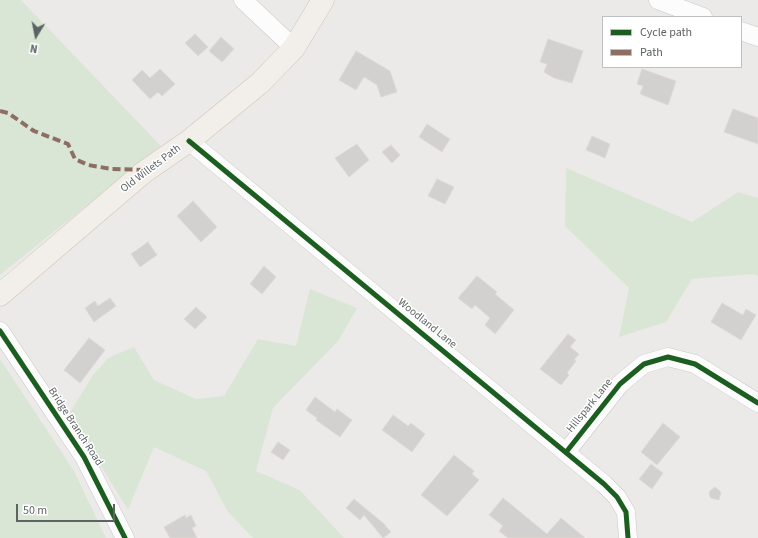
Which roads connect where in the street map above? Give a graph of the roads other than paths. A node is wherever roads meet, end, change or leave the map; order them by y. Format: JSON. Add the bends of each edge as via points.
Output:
{"nodes":[{"id":1,"x":244,"y":0,"type":"edge"},
{"id":2,"x":323,"y":0,"type":"edge"},
{"id":3,"x":658,"y":0,"type":"edge"},
{"id":4,"x":700,"y":16,"type":"edge"},
{"id":5,"x":742,"y":31,"type":"edge"},
{"id":6,"x":758,"y":37,"type":"edge"},
{"id":7,"x":294,"y":48,"type":"junction"},
{"id":8,"x":190,"y":140,"type":"junction"},
{"id":9,"x":0,"y":295,"type":"edge"},
{"id":10,"x":0,"y":331,"type":"edge"},
{"id":11,"x":758,"y":403,"type":"edge"},
{"id":12,"x":567,"y":451,"type":"junction"},
{"id":13,"x":125,"y":538,"type":"edge"},
{"id":14,"x":628,"y":538,"type":"edge"}],
"edges":[{"from":1,"to":7,"type":"street"},
{"from":2,"to":7,"type":"main road","name":"Old Willets Path"},
{"from":3,"to":4,"type":"street"},
{"from":5,"to":6,"type":"street"},
{"from":7,"to":8,"type":"main road","name":"Old Willets Path","via":[[260,83]]},
{"from":8,"to":9,"type":"main road","name":"Old Willets Path","via":[[144,172]]},
{"from":8,"to":12,"type":"street","name":"Woodland Lane"},
{"from":10,"to":13,"type":"street","name":"Bridge Branch Road","via":[[84,456]]},
{"from":11,"to":12,"type":"street","name":"Hillspark Lane","via":[[695,364],[668,357],[644,364],[620,384]]},
{"from":12,"to":14,"type":"street","name":"Woodland Lane","via":[[617,497],[626,512]]}]}
